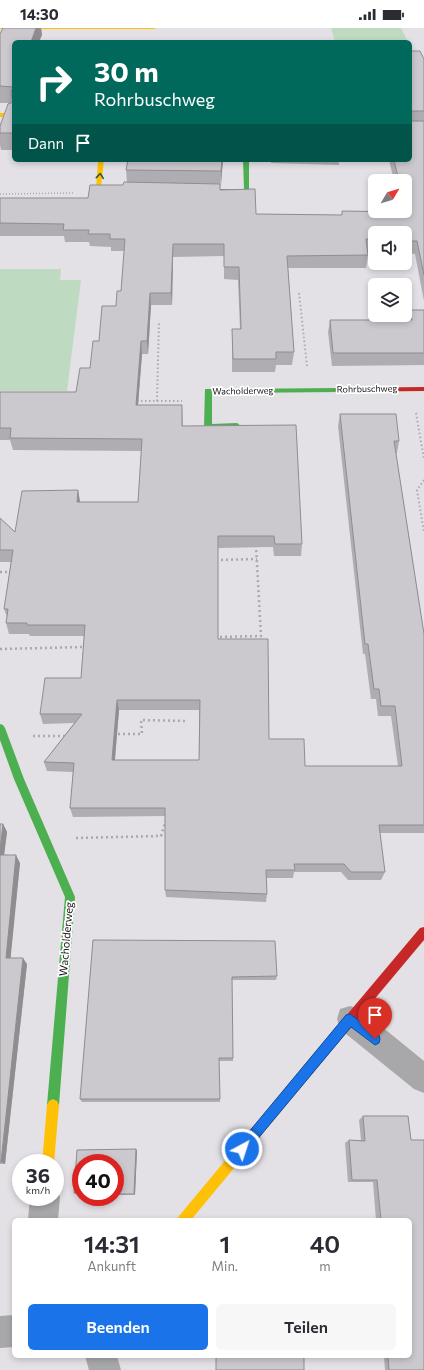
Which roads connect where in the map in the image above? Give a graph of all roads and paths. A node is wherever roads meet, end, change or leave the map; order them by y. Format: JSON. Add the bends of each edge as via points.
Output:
{"nodes":[{"id":1,"x":0,"y":28,"type":"edge"},
{"id":2,"x":154,"y":28,"type":"edge"},
{"id":3,"x":0,"y":115,"type":"edge"},
{"id":4,"x":12,"y":115,"type":"edge"},
{"id":5,"x":101,"y":162,"type":"edge"},
{"id":6,"x":246,"y":162,"type":"edge"},
{"id":7,"x":133,"y":189,"type":"edge"},
{"id":8,"x":208,"y":191,"type":"edge"},
{"id":9,"x":80,"y":193,"type":"dead end"},
{"id":10,"x":0,"y":194,"type":"edge"},
{"id":11,"x":299,"y":293,"type":"dead end"},
{"id":12,"x":159,"y":321,"type":"dead end"},
{"id":13,"x":412,"y":389,"type":"junction"},
{"id":14,"x":424,"y":389,"type":"edge"},
{"id":15,"x":310,"y":390,"type":"junction"},
{"id":16,"x":135,"y":401,"type":"edge"},
{"id":17,"x":158,"y":401,"type":"junction"},
{"id":18,"x":208,"y":402,"type":"junction"},
{"id":19,"x":246,"y":426,"type":"edge"},
{"id":20,"x":424,"y":460,"type":"edge"},
{"id":21,"x":424,"y":480,"type":"edge"},
{"id":22,"x":424,"y":532,"type":"edge"},
{"id":23,"x":256,"y":539,"type":"edge"},
{"id":24,"x":258,"y":559,"type":"junction"},
{"id":25,"x":210,"y":560,"type":"edge"},
{"id":26,"x":0,"y":572,"type":"edge"},
{"id":27,"x":15,"y":572,"type":"edge"},
{"id":28,"x":207,"y":637,"type":"edge"},
{"id":29,"x":90,"y":647,"type":"edge"},
{"id":30,"x":0,"y":649,"type":"edge"},
{"id":31,"x":187,"y":721,"type":"dead end"},
{"id":32,"x":0,"y":728,"type":"edge"},
{"id":33,"x":111,"y":734,"type":"edge"},
{"id":34,"x":73,"y":736,"type":"edge"},
{"id":35,"x":4,"y":737,"type":"junction"},
{"id":36,"x":167,"y":818,"type":"edge"},
{"id":37,"x":46,"y":839,"type":"junction"},
{"id":38,"x":424,"y":932,"type":"edge"},
{"id":39,"x":350,"y":1019,"type":"junction"},
{"id":40,"x":424,"y":1079,"type":"edge"},
{"id":41,"x":49,"y":1154,"type":"edge"},
{"id":42,"x":44,"y":1206,"type":"edge"},
{"id":43,"x":43,"y":1218,"type":"edge"},
{"id":44,"x":185,"y":1218,"type":"edge"},
{"id":45,"x":0,"y":1332,"type":"edge"},
{"id":46,"x":12,"y":1332,"type":"edge"},
{"id":47,"x":102,"y":1358,"type":"edge"},
{"id":48,"x":105,"y":1370,"type":"edge"}],
"edges":[{"from":1,"to":2,"type":"street"},
{"from":3,"to":4,"type":"street"},
{"from":7,"to":5,"type":"street","one_way":true,"via":[[98,189]]},
{"from":6,"to":8,"type":"street","via":[[247,192]]},
{"from":9,"to":10,"type":"path"},
{"from":11,"to":15,"type":"path"},
{"from":12,"to":17,"type":"path"},
{"from":13,"to":14,"type":"street","name":"Rohrbuschweg"},
{"from":13,"to":15,"type":"street","name":"Rohrbuschweg"},
{"from":13,"to":20,"type":"path"},
{"from":15,"to":18,"type":"street","name":"Wacholderweg","via":[[208,391]]},
{"from":16,"to":17,"type":"path"},
{"from":17,"to":18,"type":"path"},
{"from":18,"to":19,"type":"street","name":"Wacholderweg","via":[[208,427]]},
{"from":21,"to":22,"type":"path","via":[[417,490]]},
{"from":23,"to":24,"type":"path"},
{"from":24,"to":25,"type":"path"},
{"from":24,"to":28,"type":"path","via":[[261,636]]},
{"from":26,"to":27,"type":"path"},
{"from":29,"to":30,"type":"path"},
{"from":31,"to":33,"type":"path","via":[[141,720],[142,734]]},
{"from":32,"to":35,"type":"street","name":"Wacholderweg"},
{"from":34,"to":35,"type":"path"},
{"from":35,"to":37,"type":"street","name":"Wacholderweg","via":[[19,779]]},
{"from":36,"to":37,"type":"path","via":[[161,836]]},
{"from":37,"to":41,"type":"street","name":"Wacholderweg","via":[[70,897]]},
{"from":38,"to":39,"type":"street"},
{"from":39,"to":40,"type":"street"},
{"from":39,"to":44,"type":"street"},
{"from":42,"to":43,"type":"street"},
{"from":45,"to":46,"type":"street"},
{"from":47,"to":48,"type":"street"}]}
